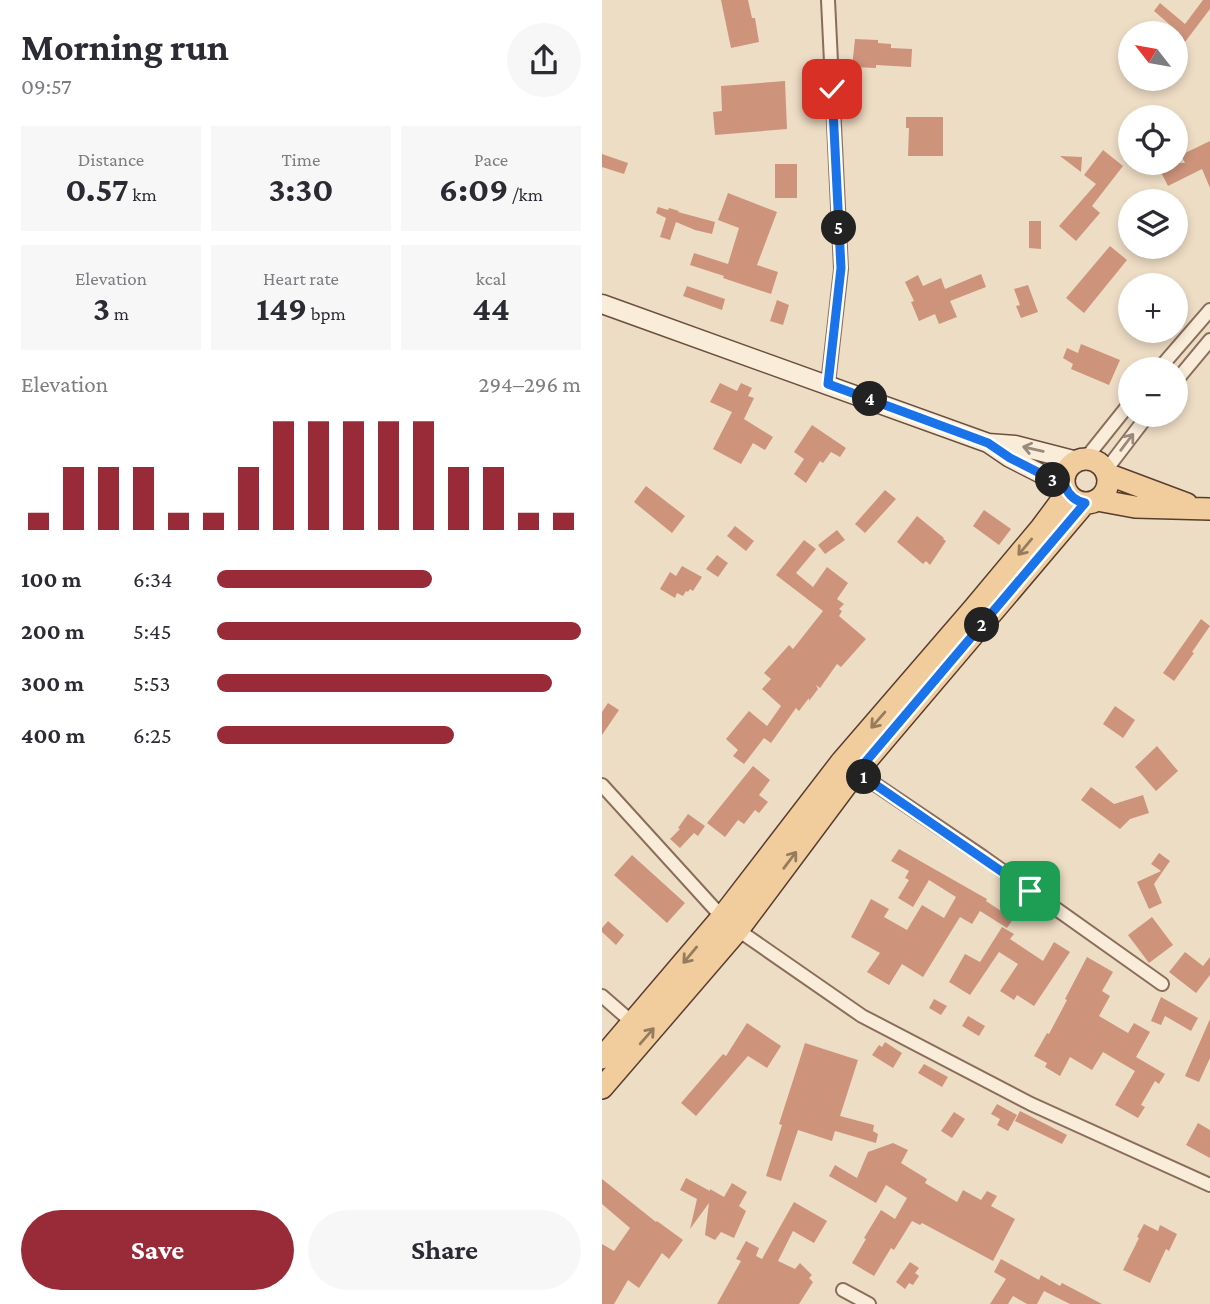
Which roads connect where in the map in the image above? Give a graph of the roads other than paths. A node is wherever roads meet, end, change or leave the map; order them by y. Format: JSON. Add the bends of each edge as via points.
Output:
{"nodes":[{"id":1,"x":828,"y":0,"type":"edge"},
{"id":2,"x":602,"y":304,"type":"edge"},
{"id":3,"x":1210,"y":310,"type":"edge"},
{"id":4,"x":1210,"y":340,"type":"edge"},
{"id":5,"x":1169,"y":357,"type":"edge"},
{"id":6,"x":1188,"y":367,"type":"edge"},
{"id":7,"x":828,"y":384,"type":"junction"},
{"id":8,"x":1118,"y":417,"type":"edge"},
{"id":9,"x":1139,"y":427,"type":"edge"},
{"id":10,"x":988,"y":443,"type":"junction"},
{"id":11,"x":1081,"y":460,"type":"junction"},
{"id":12,"x":1107,"y":472,"type":"junction"},
{"id":13,"x":1079,"y":496,"type":"junction"},
{"id":14,"x":1204,"y":509,"type":"edge"},
{"id":15,"x":857,"y":772,"type":"junction"},
{"id":16,"x":602,"y":785,"type":"edge"},
{"id":17,"x":730,"y":923,"type":"junction"},
{"id":18,"x":1162,"y":984,"type":"dead end"},
{"id":19,"x":602,"y":996,"type":"edge"},
{"id":20,"x":633,"y":1023,"type":"junction"},
{"id":21,"x":612,"y":1056,"type":"edge"},
{"id":22,"x":602,"y":1087,"type":"edge"},
{"id":23,"x":1210,"y":1185,"type":"edge"},
{"id":24,"x":843,"y":1290,"type":"dead end"},
{"id":25,"x":869,"y":1304,"type":"edge"}],
"edges":[{"from":1,"to":7,"type":"street","via":[[841,268]]},
{"from":2,"to":7,"type":"main road"},
{"from":3,"to":5,"type":"street"},
{"from":4,"to":6,"type":"street"},
{"from":7,"to":10,"type":"main road"},
{"from":8,"to":11,"type":"street"},
{"from":12,"to":9,"type":"street","one_way":true},
{"from":11,"to":10,"type":"main road","one_way":true},
{"from":10,"to":13,"type":"main road"},
{"from":11,"to":12,"type":"main road","via":[[1100,463]]},
{"from":11,"to":13,"type":"main road","via":[[1068,469],[1064,480]]},
{"from":12,"to":13,"type":"main road","via":[[1107,489]]},
{"from":12,"to":14,"type":"main road"},
{"from":13,"to":14,"type":"main road","via":[[1135,507]]},
{"from":13,"to":15,"type":"main road"},
{"from":13,"to":17,"type":"main road","one_way":true,"via":[[1041,528],[842,761]]},
{"from":17,"to":15,"type":"main road","one_way":true},
{"from":15,"to":18,"type":"street"},
{"from":16,"to":17,"type":"street"},
{"from":17,"to":20,"type":"main road","one_way":true},
{"from":21,"to":17,"type":"main road","one_way":true},
{"from":17,"to":23,"type":"street","via":[[862,1016],[1031,1104]]},
{"from":19,"to":20,"type":"street"},
{"from":20,"to":21,"type":"main road"},
{"from":21,"to":22,"type":"main road"},
{"from":24,"to":25,"type":"street"}]}
